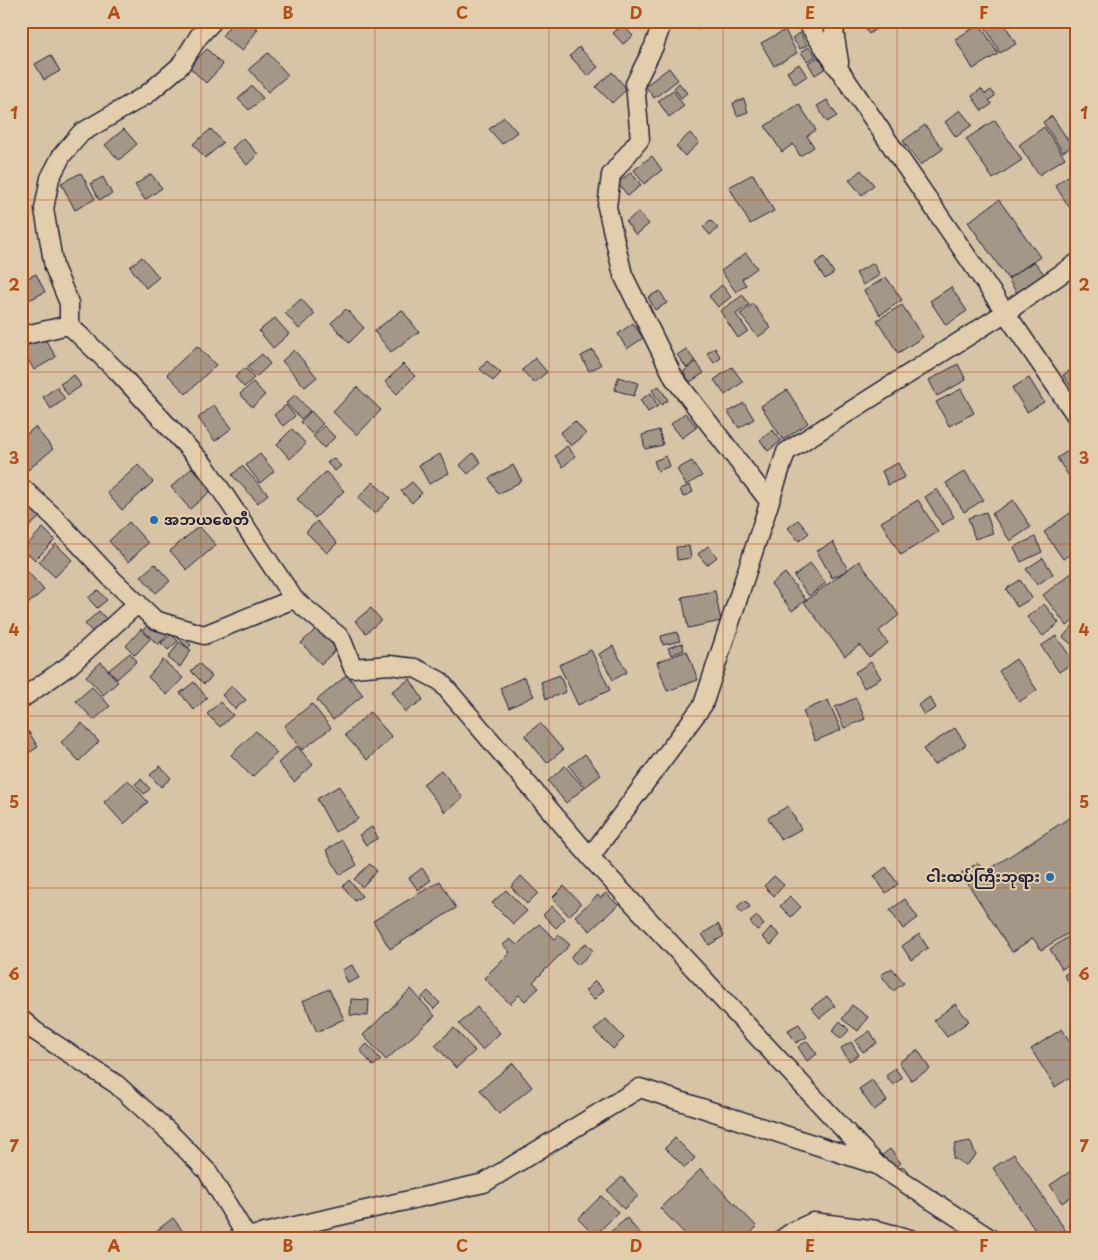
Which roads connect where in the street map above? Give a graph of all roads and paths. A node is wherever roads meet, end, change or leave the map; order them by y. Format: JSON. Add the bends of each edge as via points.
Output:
{"nodes":[{"id":1,"x":212,"y":21,"type":"edge"},
{"id":2,"x":806,"y":21,"type":"edge"},
{"id":3,"x":838,"y":21,"type":"edge"},
{"id":4,"x":661,"y":26,"type":"dead end"},
{"id":5,"x":835,"y":65,"type":"junction"},
{"id":6,"x":1077,"y":263,"type":"edge"},
{"id":7,"x":1006,"y":312,"type":"junction"},
{"id":8,"x":69,"y":325,"type":"junction"},
{"id":9,"x":21,"y":336,"type":"edge"},
{"id":10,"x":1077,"y":417,"type":"edge"},
{"id":11,"x":21,"y":487,"type":"edge"},
{"id":12,"x":770,"y":501,"type":"junction"},
{"id":13,"x":294,"y":599,"type":"junction"},
{"id":14,"x":138,"y":603,"type":"junction"},
{"id":15,"x":21,"y":699,"type":"edge"},
{"id":16,"x":590,"y":857,"type":"junction"},
{"id":17,"x":21,"y":1019,"type":"edge"},
{"id":18,"x":877,"y":1165,"type":"junction"},
{"id":19,"x":248,"y":1238,"type":"edge"},
{"id":20,"x":782,"y":1239,"type":"edge"},
{"id":21,"x":910,"y":1239,"type":"edge"},
{"id":22,"x":991,"y":1239,"type":"edge"}],
"edges":[{"from":1,"to":8,"type":"street","via":[[180,66],[146,95],[80,133],[62,155],[50,178],[44,208],[54,267],[69,303]]},
{"from":2,"to":5,"type":"street"},
{"from":3,"to":5,"type":"street","via":[[834,31],[839,62]]},
{"from":4,"to":12,"type":"street","via":[[635,84],[640,139],[612,175],[607,207],[623,275],[674,378]]},
{"from":5,"to":7,"type":"street"},
{"from":6,"to":7,"type":"street"},
{"from":7,"to":10,"type":"street"},
{"from":7,"to":12,"type":"street","via":[[786,452]]},
{"from":8,"to":9,"type":"street"},
{"from":8,"to":13,"type":"street","via":[[118,372],[205,466]]},
{"from":11,"to":14,"type":"street"},
{"from":12,"to":16,"type":"street","via":[[703,705]]},
{"from":13,"to":14,"type":"street","via":[[204,635],[155,620]]},
{"from":13,"to":16,"type":"street","via":[[341,638],[353,668],[389,665],[415,668],[440,681]]},
{"from":14,"to":15,"type":"street","via":[[70,665]]},
{"from":16,"to":18,"type":"street"},
{"from":17,"to":19,"type":"street","via":[[116,1084],[168,1131],[207,1171]]},
{"from":18,"to":19,"type":"street","via":[[640,1088],[484,1183]]},
{"from":18,"to":22,"type":"street"},
{"from":20,"to":21,"type":"street","via":[[813,1222],[877,1230]]}]}
